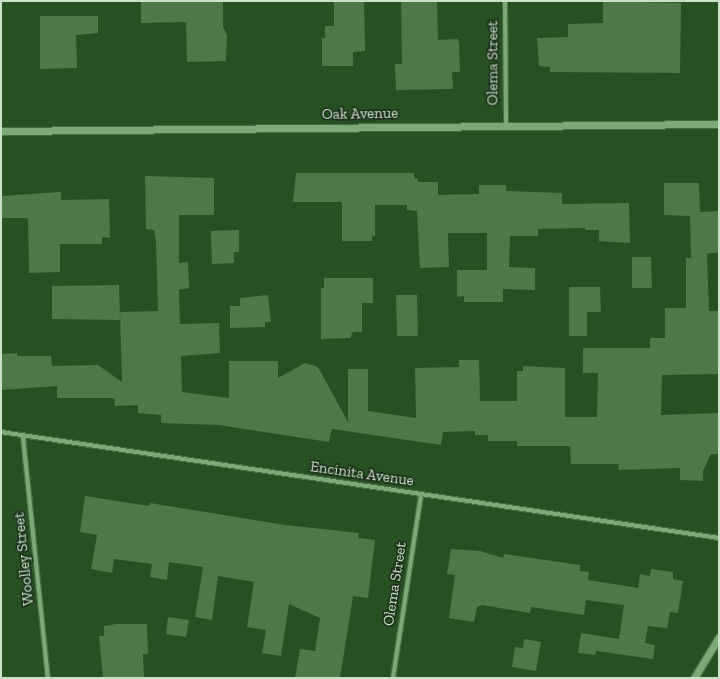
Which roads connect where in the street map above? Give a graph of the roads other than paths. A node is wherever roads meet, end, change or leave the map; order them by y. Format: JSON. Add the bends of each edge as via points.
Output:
{"nodes":[{"id":1,"x":505,"y":1,"type":"edge"},
{"id":2,"x":719,"y":124,"type":"edge"},
{"id":3,"x":506,"y":126,"type":"junction"},
{"id":4,"x":1,"y":131,"type":"edge"},
{"id":5,"x":1,"y":432,"type":"edge"},
{"id":6,"x":23,"y":437,"type":"junction"},
{"id":7,"x":421,"y":494,"type":"junction"},
{"id":8,"x":719,"y":538,"type":"edge"},
{"id":9,"x":719,"y":637,"type":"edge"},
{"id":10,"x":48,"y":678,"type":"edge"},
{"id":11,"x":393,"y":678,"type":"edge"},
{"id":12,"x":694,"y":678,"type":"edge"}],
"edges":[{"from":1,"to":3,"type":"street","name":"Olema Street"},
{"from":2,"to":3,"type":"street","name":"Oak Avenue"},
{"from":3,"to":4,"type":"street","name":"Oak Avenue"},
{"from":5,"to":6,"type":"street","name":"Encinita Avenue"},
{"from":6,"to":7,"type":"street","name":"Encinita Avenue"},
{"from":6,"to":10,"type":"street","name":"Woolley Street"},
{"from":7,"to":8,"type":"street","name":"Encinita Avenue"},
{"from":7,"to":11,"type":"street","name":"Olema Street"},
{"from":9,"to":12,"type":"street"}]}
